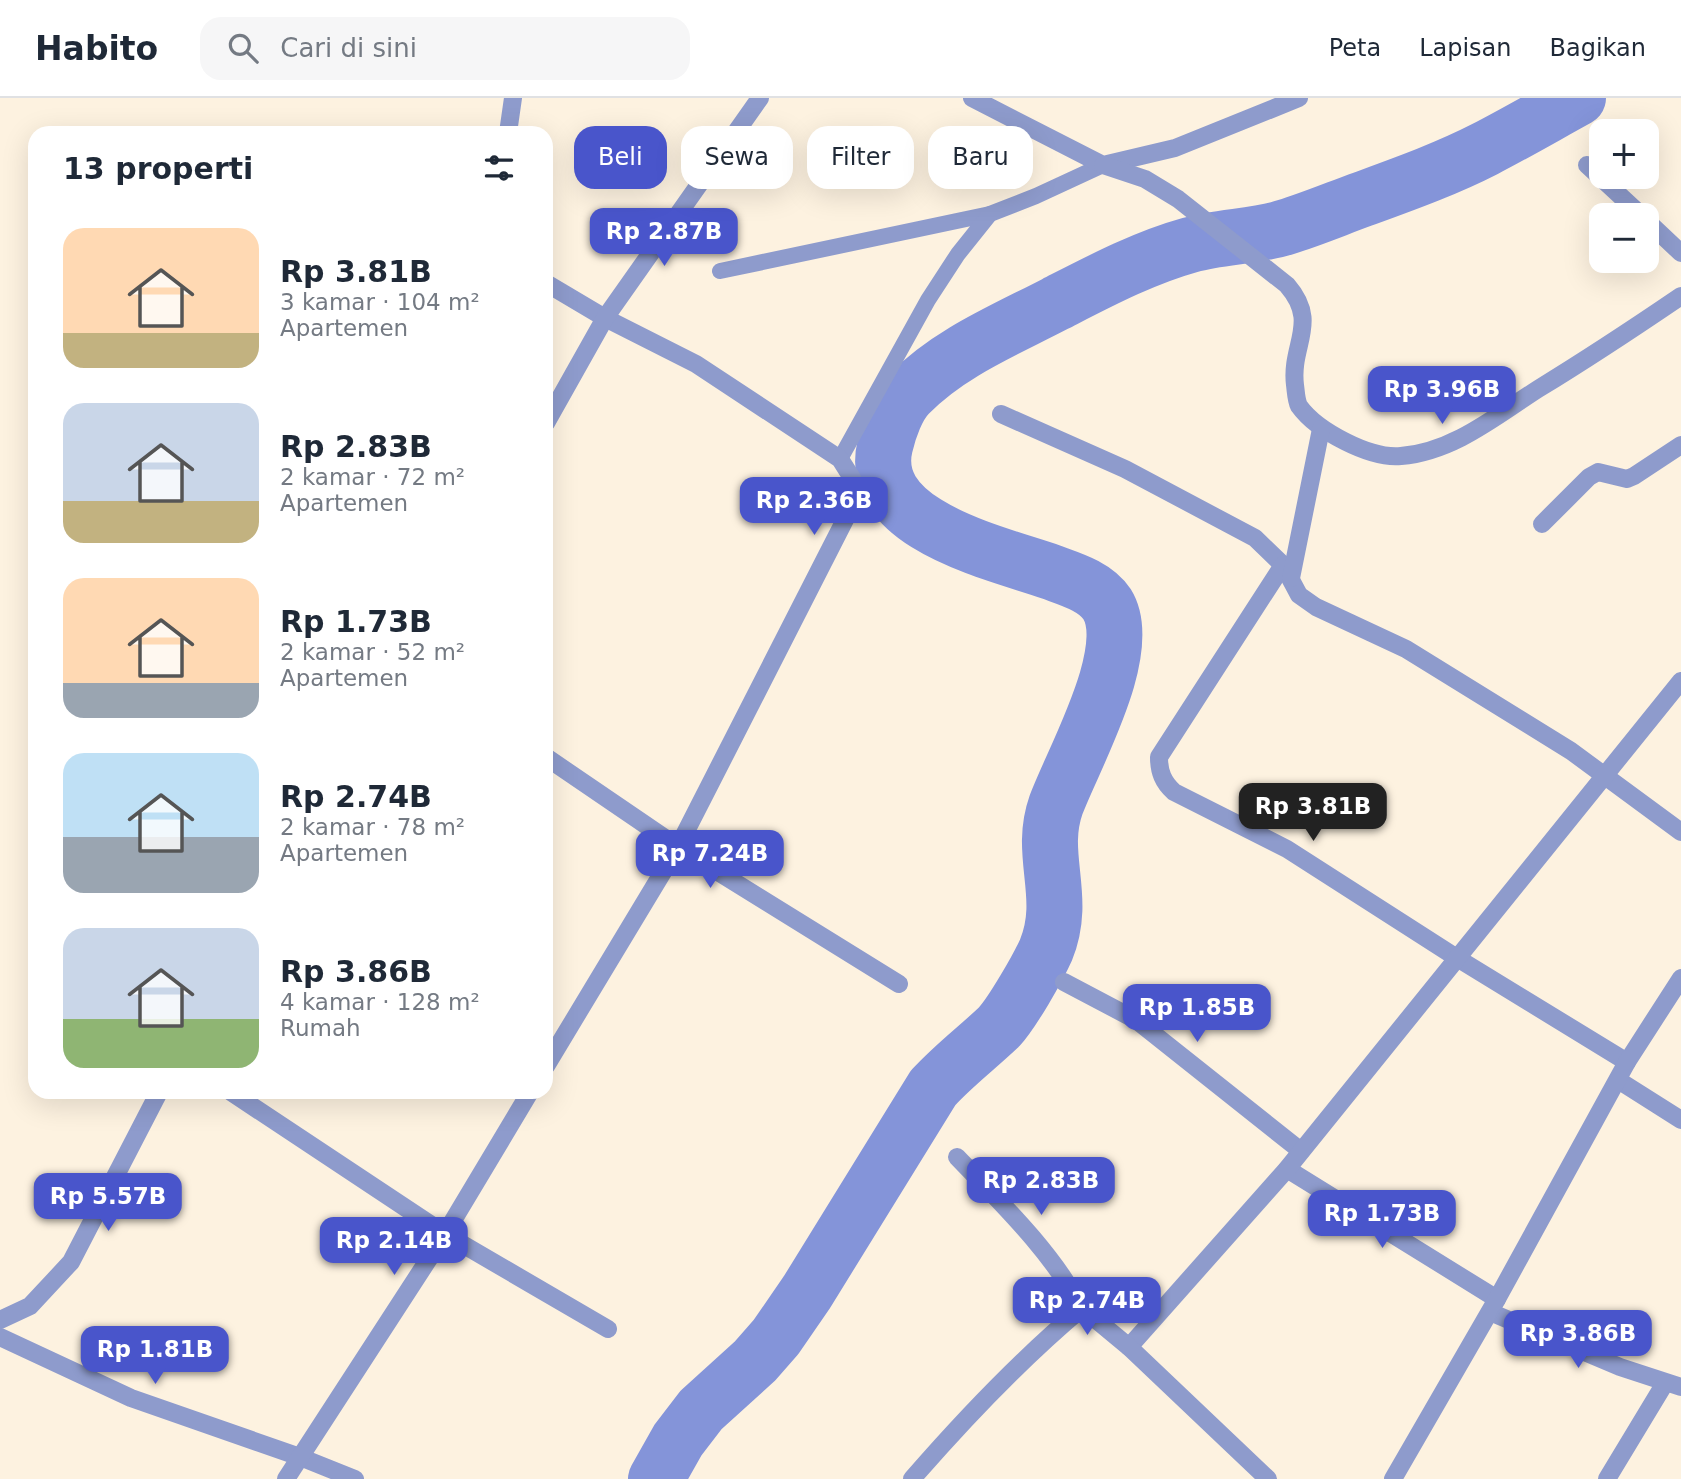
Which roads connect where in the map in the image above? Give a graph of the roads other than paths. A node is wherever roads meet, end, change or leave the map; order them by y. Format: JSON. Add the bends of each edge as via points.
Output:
{"nodes":[{"id":1,"x":513,"y":98,"type":"edge"},
{"id":2,"x":760,"y":98,"type":"edge"},
{"id":3,"x":972,"y":98,"type":"edge"},
{"id":4,"x":1299,"y":98,"type":"edge"},
{"id":5,"x":1004,"y":105,"type":"edge"},
{"id":6,"x":509,"y":126,"type":"edge"},
{"id":7,"x":1103,"y":165,"type":"junction"},
{"id":8,"x":1587,"y":165,"type":"dead end"},
{"id":9,"x":1627,"y":203,"type":"edge"},
{"id":10,"x":990,"y":214,"type":"junction"},
{"id":11,"x":1659,"y":232,"type":"edge"},
{"id":12,"x":1681,"y":253,"type":"edge"},
{"id":13,"x":720,"y":271,"type":"dead end"},
{"id":14,"x":553,"y":287,"type":"edge"},
{"id":15,"x":1681,"y":296,"type":"edge"},
{"id":16,"x":605,"y":318,"type":"junction"},
{"id":17,"x":553,"y":411,"type":"edge"},
{"id":18,"x":1000,"y":414,"type":"dead end"},
{"id":19,"x":1321,"y":429,"type":"junction"},
{"id":20,"x":1681,"y":445,"type":"edge"},
{"id":21,"x":840,"y":459,"type":"junction"},
{"id":22,"x":1542,"y":524,"type":"dead end"},
{"id":23,"x":1287,"y":572,"type":"junction"},
{"id":24,"x":1681,"y":681,"type":"edge"},
{"id":25,"x":553,"y":762,"type":"edge"},
{"id":26,"x":1605,"y":776,"type":"junction"},
{"id":27,"x":1681,"y":832,"type":"edge"},
{"id":28,"x":678,"y":847,"type":"junction"},
{"id":29,"x":1457,"y":958,"type":"junction"},
{"id":30,"x":1681,"y":978,"type":"edge"},
{"id":31,"x":1064,"y":982,"type":"dead end"},
{"id":32,"x":899,"y":984,"type":"dead end"},
{"id":33,"x":553,"y":1054,"type":"edge"},
{"id":34,"x":1627,"y":1062,"type":"junction"},
{"id":35,"x":1618,"y":1080,"type":"junction"},
{"id":36,"x":155,"y":1099,"type":"edge"},
{"id":37,"x":242,"y":1099,"type":"edge"},
{"id":38,"x":526,"y":1099,"type":"edge"},
{"id":39,"x":1681,"y":1120,"type":"edge"},
{"id":40,"x":1301,"y":1151,"type":"junction"},
{"id":41,"x":957,"y":1157,"type":"dead end"},
{"id":42,"x":1287,"y":1168,"type":"junction"},
{"id":43,"x":445,"y":1234,"type":"junction"},
{"id":44,"x":1494,"y":1305,"type":"junction"},
{"id":45,"x":1082,"y":1308,"type":"junction"},
{"id":46,"x":0,"y":1320,"type":"edge"},
{"id":47,"x":608,"y":1329,"type":"dead end"},
{"id":48,"x":0,"y":1337,"type":"edge"},
{"id":49,"x":1129,"y":1347,"type":"junction"},
{"id":50,"x":1673,"y":1385,"type":"edge"},
{"id":51,"x":300,"y":1457,"type":"junction"},
{"id":52,"x":286,"y":1479,"type":"edge"},
{"id":53,"x":355,"y":1479,"type":"edge"},
{"id":54,"x":912,"y":1479,"type":"edge"},
{"id":55,"x":1268,"y":1479,"type":"edge"},
{"id":56,"x":1393,"y":1479,"type":"edge"},
{"id":57,"x":1607,"y":1479,"type":"edge"}],
"edges":[{"from":1,"to":6,"type":"street"},
{"from":2,"to":16,"type":"street"},
{"from":3,"to":5,"type":"street"},
{"from":4,"to":7,"type":"street","via":[[1175,148]]},
{"from":5,"to":7,"type":"street"},
{"from":7,"to":10,"type":"lane"},
{"from":7,"to":19,"type":"street","via":[[1145,179],[1178,199],[1287,285],[1303,311],[1293,369],[1297,404]]},
{"from":8,"to":9,"type":"street"},
{"from":10,"to":13,"type":"lane"},
{"from":10,"to":21,"type":"lane","via":[[928,300]]},
{"from":11,"to":12,"type":"street"},
{"from":14,"to":16,"type":"street"},
{"from":15,"to":19,"type":"street","via":[[1453,443],[1400,457],[1372,453]]},
{"from":16,"to":17,"type":"street"},
{"from":16,"to":21,"type":"street","via":[[695,364]]},
{"from":18,"to":23,"type":"street","via":[[1125,469],[1255,538]]},
{"from":19,"to":23,"type":"street"},
{"from":20,"to":22,"type":"street","via":[[1627,479],[1598,472],[1589,477]]},
{"from":21,"to":28,"type":"street","via":[[852,478],[850,510]]},
{"from":23,"to":26,"type":"street","via":[[1299,595],[1316,607],[1406,649]]},
{"from":23,"to":29,"type":"street","via":[[1159,757],[1166,784],[1287,849]]},
{"from":24,"to":26,"type":"street"},
{"from":25,"to":28,"type":"street"},
{"from":26,"to":27,"type":"street"},
{"from":26,"to":29,"type":"street"},
{"from":28,"to":32,"type":"street"},
{"from":28,"to":33,"type":"street"},
{"from":29,"to":34,"type":"street"},
{"from":29,"to":40,"type":"street"},
{"from":30,"to":34,"type":"street"},
{"from":31,"to":40,"type":"street","via":[[1136,1020]]},
{"from":34,"to":35,"type":"street"},
{"from":35,"to":39,"type":"street"},
{"from":35,"to":44,"type":"street"},
{"from":36,"to":46,"type":"street","via":[[71,1262],[30,1306]]},
{"from":37,"to":43,"type":"street"},
{"from":38,"to":43,"type":"street"},
{"from":40,"to":42,"type":"street"},
{"from":41,"to":45,"type":"street","via":[[1027,1230],[1066,1278]]},
{"from":42,"to":44,"type":"street"},
{"from":42,"to":49,"type":"street"},
{"from":43,"to":47,"type":"street"},
{"from":43,"to":51,"type":"street"},
{"from":44,"to":50,"type":"street","via":[[1620,1367]]},
{"from":44,"to":56,"type":"street"},
{"from":45,"to":49,"type":"street"},
{"from":45,"to":54,"type":"street","via":[[977,1404]]},
{"from":48,"to":51,"type":"street","via":[[131,1398]]},
{"from":49,"to":55,"type":"street"},
{"from":50,"to":57,"type":"street"},
{"from":51,"to":52,"type":"street"},
{"from":51,"to":53,"type":"street"}]}
